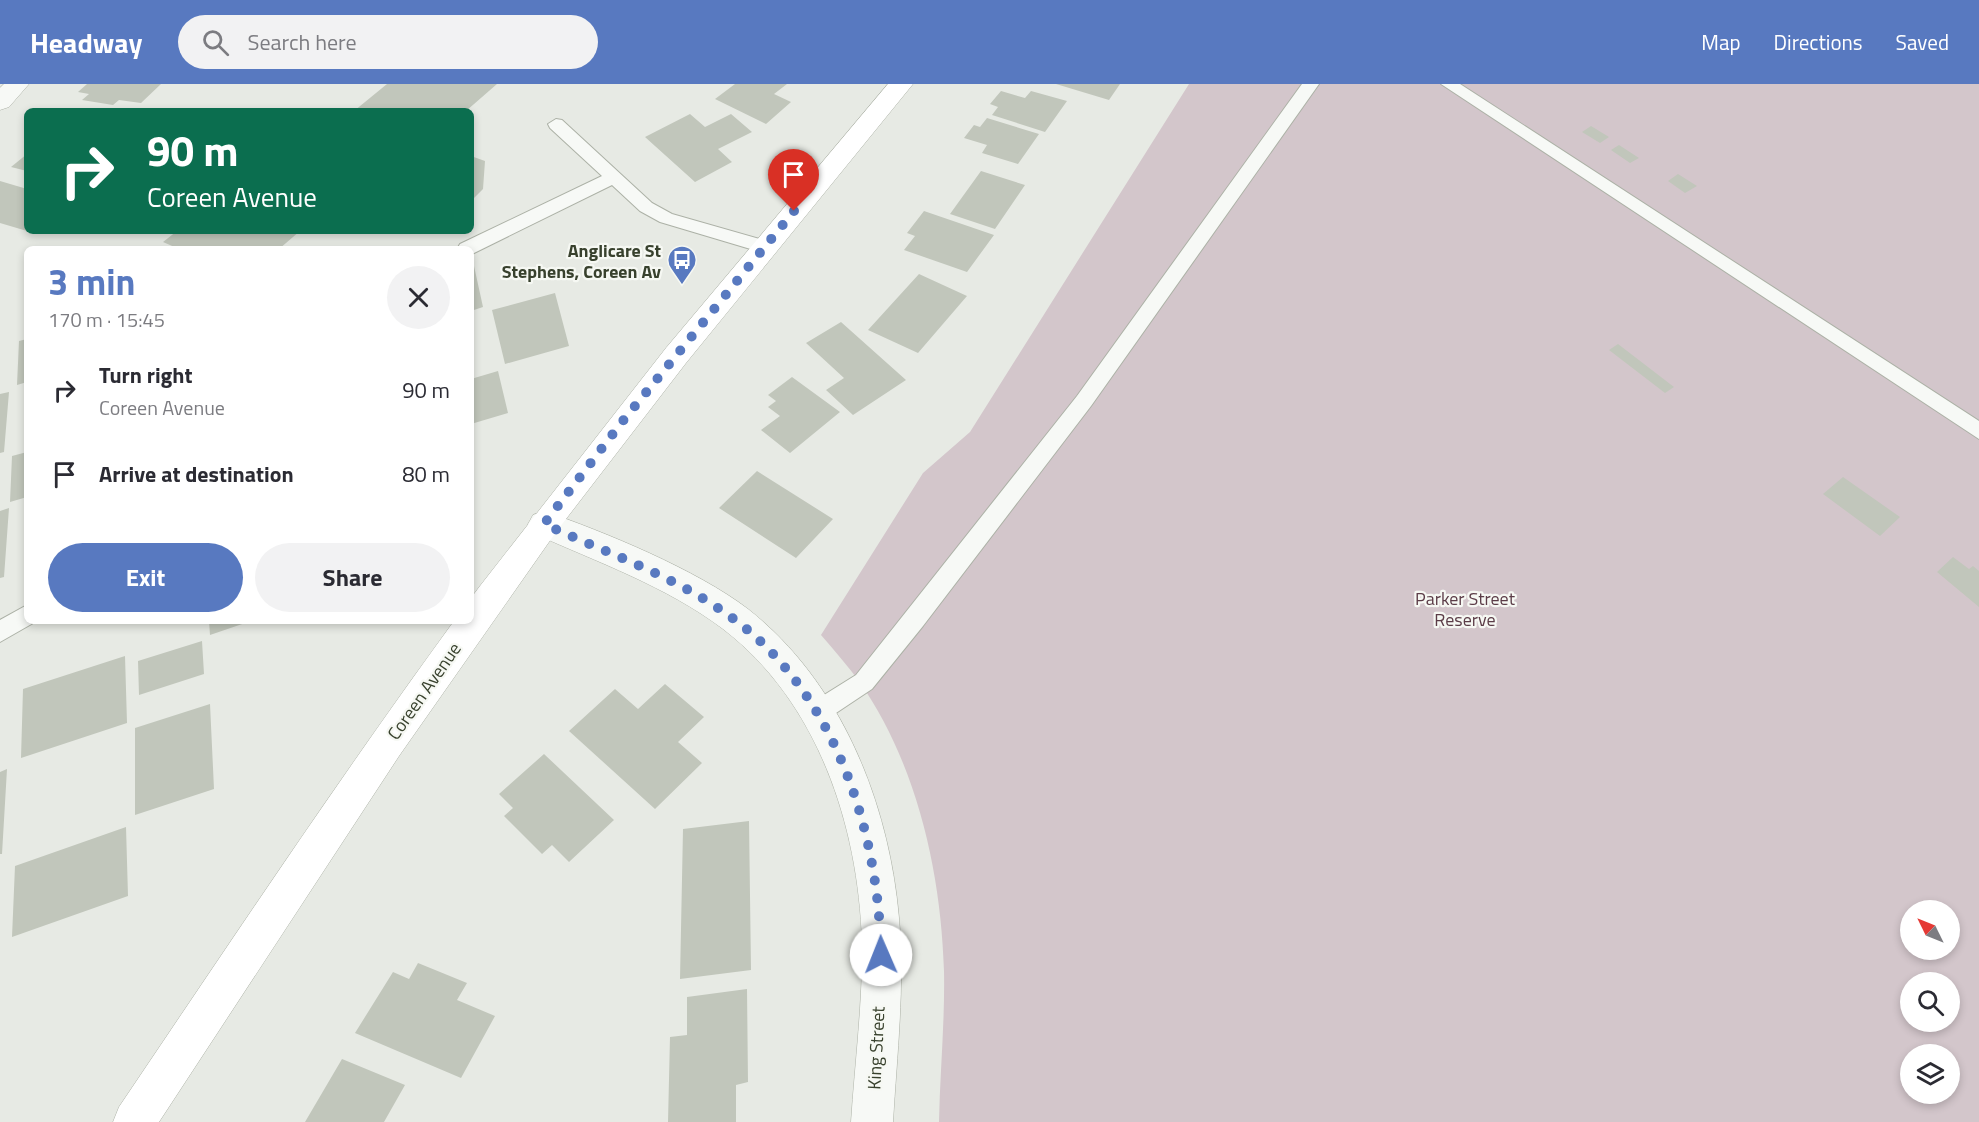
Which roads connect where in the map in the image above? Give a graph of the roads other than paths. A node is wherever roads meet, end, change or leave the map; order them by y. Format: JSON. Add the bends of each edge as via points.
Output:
{"nodes":[{"id":1,"x":17,"y":84,"type":"edge"},
{"id":2,"x":902,"y":84,"type":"edge"},
{"id":3,"x":1311,"y":84,"type":"edge"},
{"id":4,"x":1449,"y":84,"type":"edge"},
{"id":5,"x":0,"y":102,"type":"edge"},
{"id":6,"x":556,"y":124,"type":"dead end"},
{"id":7,"x":612,"y":178,"type":"junction"},
{"id":8,"x":472,"y":246,"type":"edge"},
{"id":9,"x":764,"y":247,"type":"junction"},
{"id":10,"x":1979,"y":431,"type":"edge"},
{"id":11,"x":544,"y":524,"type":"junction"},
{"id":12,"x":24,"y":617,"type":"edge"},
{"id":13,"x":474,"y":622,"type":"edge"},
{"id":14,"x":473,"y":624,"type":"edge"},
{"id":15,"x":0,"y":632,"type":"edge"},
{"id":16,"x":816,"y":713,"type":"junction"},
{"id":17,"x":134,"y":1122,"type":"edge"},
{"id":18,"x":872,"y":1122,"type":"edge"}],
"edges":[{"from":1,"to":5,"type":"street"},
{"from":2,"to":9,"type":"street","name":"Coreen Avenue"},
{"from":3,"to":16,"type":"lane","via":[[1084,401],[915,619],[864,682]]},
{"from":4,"to":10,"type":"lane"},
{"from":6,"to":7,"type":"lane"},
{"from":7,"to":8,"type":"lane"},
{"from":7,"to":9,"type":"lane","via":[[646,207],[666,218]]},
{"from":9,"to":11,"type":"street","name":"Coreen Avenue"},
{"from":11,"to":13,"type":"street","name":"Coreen Avenue"},
{"from":11,"to":16,"type":"street","name":"King Street","via":[[681,586],[736,620],[781,664]]},
{"from":12,"to":15,"type":"lane"},
{"from":14,"to":17,"type":"street","name":"Coreen Avenue","via":[[369,770]]},
{"from":16,"to":18,"type":"street","name":"King Street","via":[[850,786],[875,874],[881,955]]}]}
